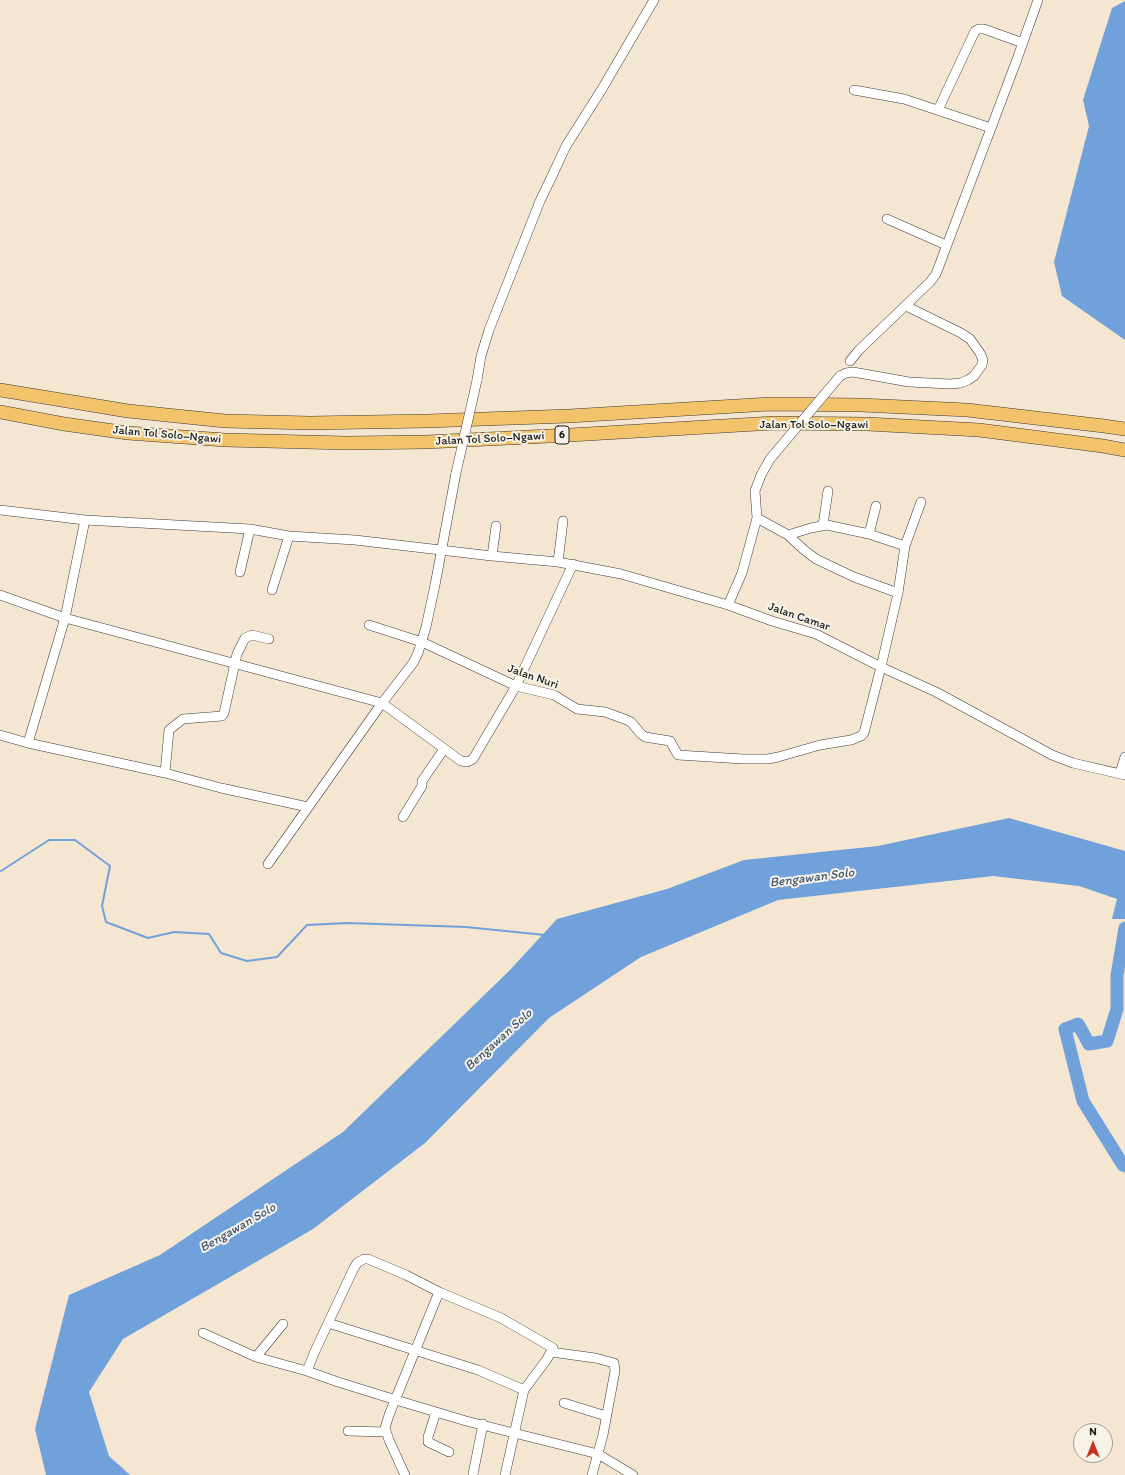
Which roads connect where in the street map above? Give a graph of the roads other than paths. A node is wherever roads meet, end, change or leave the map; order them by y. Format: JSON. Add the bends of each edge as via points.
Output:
{"nodes":[{"id":1,"x":1038,"y":0,"type":"edge"},
{"id":2,"x":652,"y":4,"type":"edge"},
{"id":3,"x":1023,"y":43,"type":"junction"},
{"id":4,"x":854,"y":90,"type":"dead end"},
{"id":5,"x":938,"y":110,"type":"junction"},
{"id":6,"x":990,"y":128,"type":"junction"},
{"id":7,"x":888,"y":219,"type":"dead end"},
{"id":8,"x":946,"y":244,"type":"junction"},
{"id":9,"x":906,"y":306,"type":"junction"},
{"id":10,"x":850,"y":361,"type":"dead end"},
{"id":11,"x":0,"y":390,"type":"edge"},
{"id":12,"x":0,"y":412,"type":"edge"},
{"id":13,"x":1125,"y":429,"type":"edge"},
{"id":14,"x":1125,"y":450,"type":"edge"},
{"id":15,"x":828,"y":491,"type":"dead end"},
{"id":16,"x":921,"y":502,"type":"dead end"},
{"id":17,"x":876,"y":506,"type":"dead end"},
{"id":18,"x":0,"y":510,"type":"edge"},
{"id":19,"x":756,"y":518,"type":"junction"},
{"id":20,"x":85,"y":520,"type":"junction"},
{"id":21,"x":563,"y":521,"type":"dead end"},
{"id":22,"x":496,"y":526,"type":"dead end"},
{"id":23,"x":823,"y":526,"type":"junction"},
{"id":24,"x":250,"y":529,"type":"junction"},
{"id":25,"x":869,"y":534,"type":"junction"},
{"id":26,"x":788,"y":535,"type":"junction"},
{"id":27,"x":289,"y":536,"type":"junction"},
{"id":28,"x":905,"y":546,"type":"junction"},
{"id":29,"x":442,"y":550,"type":"junction"},
{"id":30,"x":492,"y":556,"type":"junction"},
{"id":31,"x":558,"y":562,"type":"junction"},
{"id":32,"x":573,"y":564,"type":"junction"},
{"id":33,"x":240,"y":572,"type":"dead end"},
{"id":34,"x":272,"y":590,"type":"dead end"},
{"id":35,"x":898,"y":593,"type":"junction"},
{"id":36,"x":0,"y":595,"type":"edge"},
{"id":37,"x":728,"y":605,"type":"junction"},
{"id":38,"x":65,"y":618,"type":"junction"},
{"id":39,"x":370,"y":625,"type":"dead end"},
{"id":40,"x":269,"y":639,"type":"dead end"},
{"id":41,"x":422,"y":642,"type":"junction"},
{"id":42,"x":235,"y":664,"type":"junction"},
{"id":43,"x":881,"y":667,"type":"junction"},
{"id":44,"x":516,"y":686,"type":"junction"},
{"id":45,"x":382,"y":703,"type":"junction"},
{"id":46,"x":0,"y":735,"type":"edge"},
{"id":47,"x":28,"y":743,"type":"junction"},
{"id":48,"x":444,"y":749,"type":"junction"},
{"id":49,"x":1125,"y":756,"type":"edge"},
{"id":50,"x":165,"y":773,"type":"junction"},
{"id":51,"x":1122,"y":774,"type":"edge"},
{"id":52,"x":308,"y":807,"type":"junction"},
{"id":53,"x":403,"y":817,"type":"dead end"},
{"id":54,"x":268,"y":864,"type":"dead end"},
{"id":55,"x":439,"y":1292,"type":"junction"},
{"id":56,"x":328,"y":1323,"type":"junction"},
{"id":57,"x":283,"y":1324,"type":"dead end"},
{"id":58,"x":203,"y":1333,"type":"dead end"},
{"id":59,"x":415,"y":1351,"type":"junction"},
{"id":60,"x":551,"y":1352,"type":"junction"},
{"id":61,"x":256,"y":1357,"type":"junction"},
{"id":62,"x":307,"y":1371,"type":"junction"},
{"id":63,"x":524,"y":1390,"type":"junction"},
{"id":64,"x":396,"y":1400,"type":"junction"},
{"id":65,"x":564,"y":1403,"type":"dead end"},
{"id":66,"x":436,"y":1412,"type":"junction"},
{"id":67,"x":606,"y":1416,"type":"junction"},
{"id":68,"x":483,"y":1424,"type":"junction"},
{"id":69,"x":348,"y":1431,"type":"dead end"},
{"id":70,"x":386,"y":1432,"type":"junction"},
{"id":71,"x":515,"y":1433,"type":"junction"},
{"id":72,"x":449,"y":1452,"type":"dead end"},
{"id":73,"x":598,"y":1454,"type":"junction"},
{"id":74,"x":472,"y":1474,"type":"edge"},
{"id":75,"x":405,"y":1475,"type":"edge"},
{"id":76,"x":505,"y":1475,"type":"edge"},
{"id":77,"x":592,"y":1475,"type":"edge"},
{"id":78,"x":633,"y":1475,"type":"edge"}],
"edges":[{"from":1,"to":3,"type":"street"},
{"from":2,"to":29,"type":"street","bridge":true,"via":[[566,146],[546,188],[489,330],[456,473]]},
{"from":3,"to":5,"type":"street","via":[[987,29],[974,31]]},
{"from":3,"to":6,"type":"street"},
{"from":4,"to":5,"type":"street","via":[[904,99]]},
{"from":5,"to":6,"type":"street"},
{"from":6,"to":8,"type":"street"},
{"from":7,"to":8,"type":"street"},
{"from":8,"to":9,"type":"street","via":[[933,278]]},
{"from":9,"to":10,"type":"street"},
{"from":9,"to":19,"type":"street","bridge":true,"via":[[970,339],[983,360],[974,376],[961,383],[950,384],[909,382],[853,372],[840,376],[770,460],[761,475],[755,491]]},
{"from":11,"to":13,"type":"highway","name":"Jalan Tol Solo–Ngawi","number":"6","via":[[128,411],[225,420],[310,423],[569,416],[770,404],[967,410]]},
{"from":12,"to":14,"type":"highway","name":"Jalan Tol Solo–Ngawi","number":"6","via":[[128,433],[225,440],[426,442],[774,423],[867,424],[979,430]]},
{"from":15,"to":23,"type":"street"},
{"from":16,"to":28,"type":"street"},
{"from":17,"to":25,"type":"street"},
{"from":18,"to":20,"type":"street","name":"Jalan Camar"},
{"from":19,"to":26,"type":"street"},
{"from":19,"to":37,"type":"street","via":[[742,573]]},
{"from":20,"to":24,"type":"street","name":"Jalan Camar"},
{"from":20,"to":38,"type":"street"},
{"from":21,"to":31,"type":"street"},
{"from":22,"to":30,"type":"street"},
{"from":23,"to":25,"type":"street"},
{"from":23,"to":26,"type":"street"},
{"from":24,"to":27,"type":"street","name":"Jalan Camar"},
{"from":24,"to":33,"type":"street"},
{"from":25,"to":28,"type":"street"},
{"from":26,"to":35,"type":"street","via":[[816,559],[854,577]]},
{"from":27,"to":29,"type":"street","name":"Jalan Camar","via":[[355,540]]},
{"from":27,"to":34,"type":"street"},
{"from":28,"to":35,"type":"street"},
{"from":29,"to":30,"type":"street","name":"Jalan Camar"},
{"from":29,"to":41,"type":"street"},
{"from":30,"to":31,"type":"street","name":"Jalan Camar"},
{"from":31,"to":32,"type":"street","name":"Jalan Camar"},
{"from":32,"to":37,"type":"street","name":"Jalan Camar","via":[[621,574]]},
{"from":32,"to":44,"type":"street"},
{"from":35,"to":43,"type":"street"},
{"from":36,"to":38,"type":"street"},
{"from":37,"to":43,"type":"street","name":"Jalan Camar","via":[[816,634]]},
{"from":38,"to":42,"type":"street"},
{"from":38,"to":47,"type":"street"},
{"from":39,"to":41,"type":"street","name":"Jalan Nuri"},
{"from":40,"to":42,"type":"street","via":[[254,635],[247,637],[237,654]]},
{"from":41,"to":44,"type":"street","name":"Jalan Nuri"},
{"from":41,"to":45,"type":"street","via":[[413,663]]},
{"from":42,"to":45,"type":"street"},
{"from":42,"to":50,"type":"street","via":[[222,716],[182,719],[169,730]]},
{"from":43,"to":44,"type":"street","name":"Jalan Nuri","via":[[865,730],[861,736],[768,759],[678,755],[670,741],[645,737],[627,720],[605,712],[577,709],[554,695]]},
{"from":43,"to":51,"type":"street","name":"Jalan Camar","via":[[936,692],[1052,755],[1073,763]]},
{"from":44,"to":48,"type":"street","via":[[473,759],[469,762],[462,761]]},
{"from":45,"to":48,"type":"street"},
{"from":45,"to":52,"type":"street"},
{"from":46,"to":47,"type":"street"},
{"from":47,"to":50,"type":"street"},
{"from":48,"to":53,"type":"street","via":[[422,781],[422,786]]},
{"from":49,"to":51,"type":"street"},
{"from":50,"to":52,"type":"street"},
{"from":52,"to":54,"type":"street"},
{"from":55,"to":56,"type":"street","via":[[406,1275],[364,1259],[357,1263]]},
{"from":55,"to":59,"type":"street"},
{"from":55,"to":60,"type":"street","via":[[501,1318],[553,1348]]},
{"from":56,"to":59,"type":"street"},
{"from":56,"to":62,"type":"street"},
{"from":57,"to":61,"type":"street"},
{"from":58,"to":61,"type":"street"},
{"from":59,"to":63,"type":"street","via":[[478,1370]]},
{"from":59,"to":64,"type":"street"},
{"from":60,"to":63,"type":"street"},
{"from":60,"to":67,"type":"street","via":[[614,1363],[615,1371]]},
{"from":61,"to":62,"type":"street"},
{"from":62,"to":64,"type":"street"},
{"from":63,"to":71,"type":"street"},
{"from":64,"to":66,"type":"street"},
{"from":64,"to":70,"type":"street","via":[[387,1422]]},
{"from":65,"to":67,"type":"street"},
{"from":66,"to":68,"type":"street"},
{"from":66,"to":72,"type":"street","via":[[428,1442]]},
{"from":67,"to":73,"type":"street"},
{"from":68,"to":71,"type":"street"},
{"from":68,"to":74,"type":"street"},
{"from":69,"to":70,"type":"street"},
{"from":70,"to":75,"type":"street"},
{"from":71,"to":73,"type":"street"},
{"from":71,"to":76,"type":"street"},
{"from":73,"to":77,"type":"street"},
{"from":73,"to":78,"type":"street"}]}
